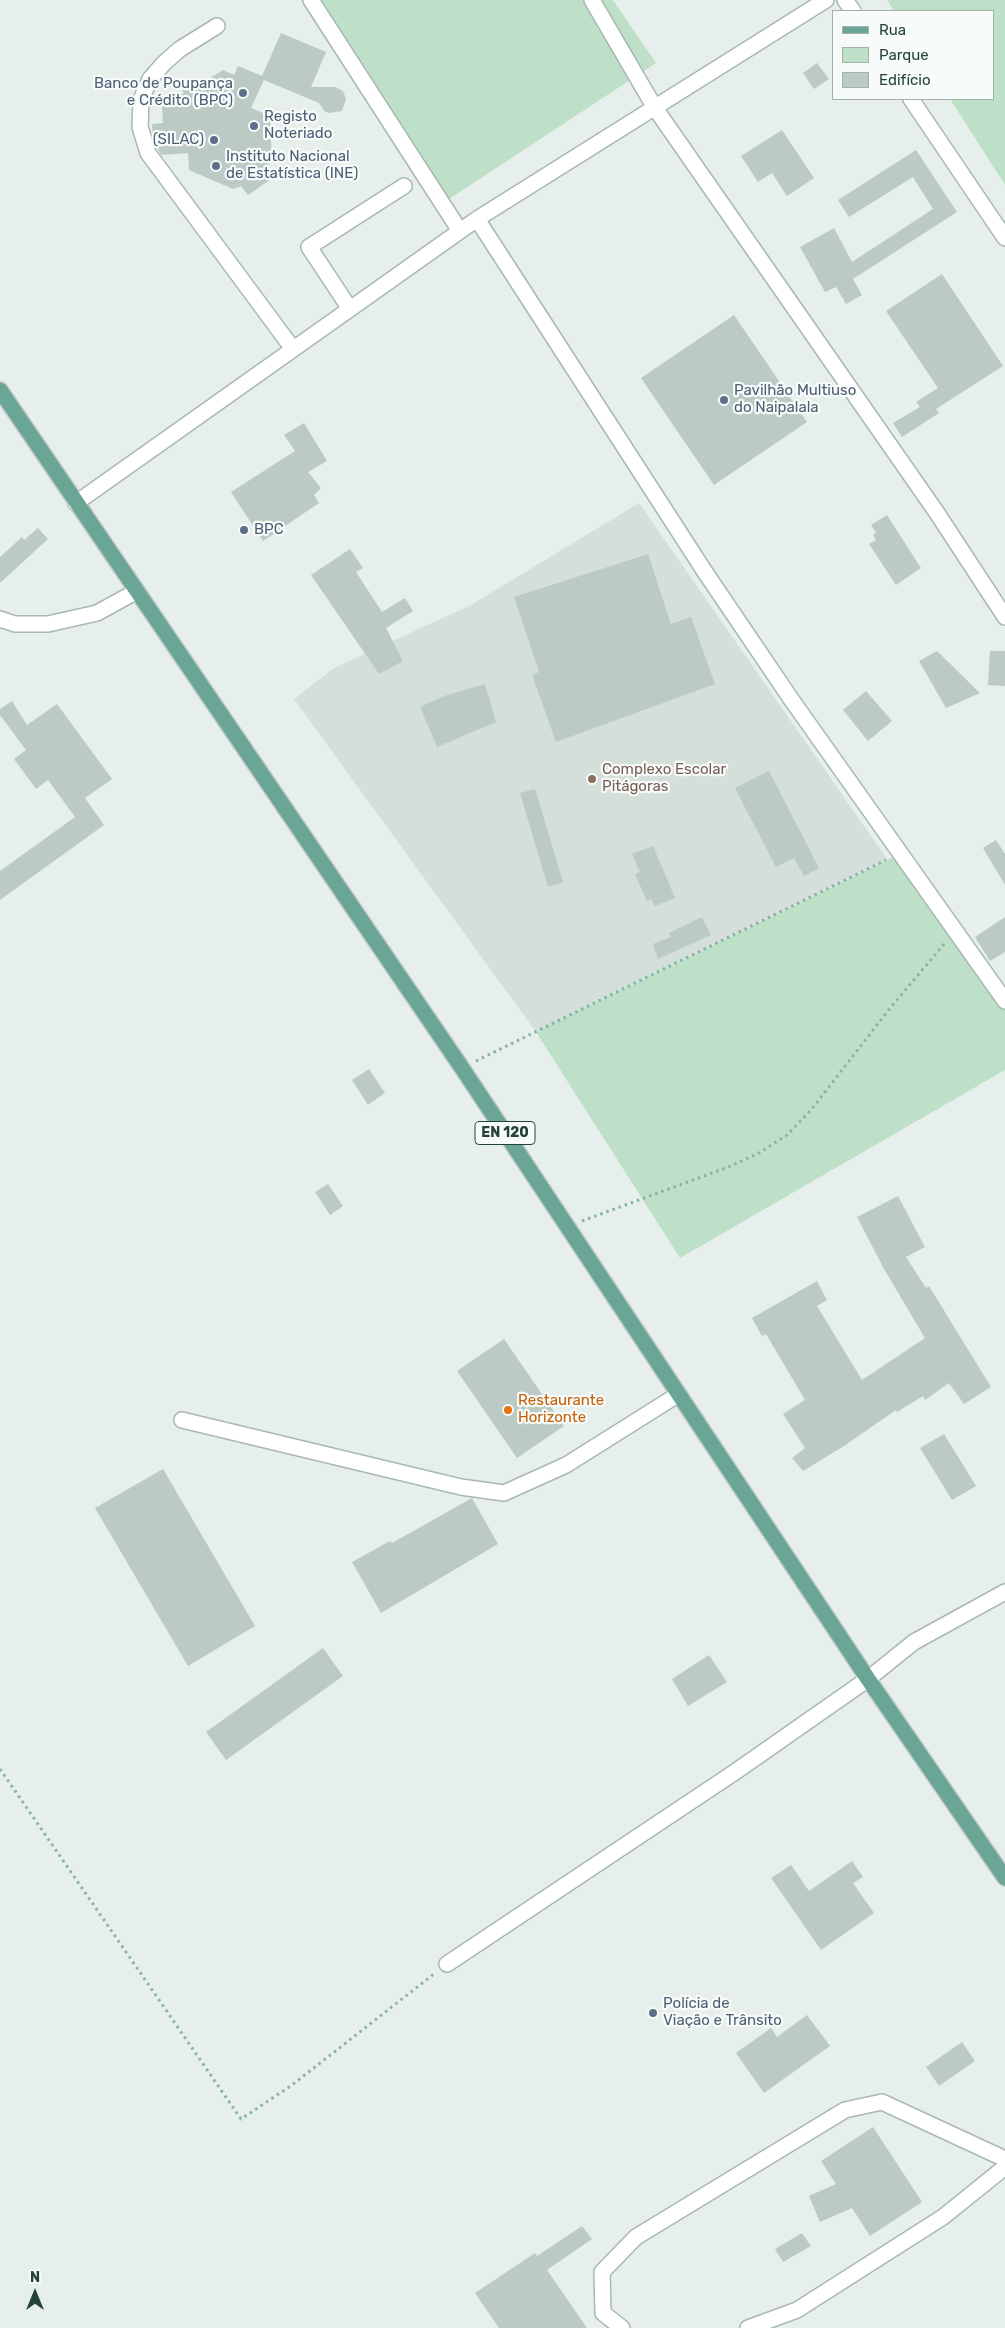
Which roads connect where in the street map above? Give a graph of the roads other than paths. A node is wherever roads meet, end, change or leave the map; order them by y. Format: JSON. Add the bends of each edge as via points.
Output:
{"nodes":[{"id":1,"x":311,"y":0,"type":"edge"},
{"id":2,"x":592,"y":0,"type":"edge"},
{"id":3,"x":826,"y":0,"type":"edge"},
{"id":4,"x":217,"y":26,"type":"dead end"},
{"id":5,"x":912,"y":100,"type":"edge"},
{"id":6,"x":655,"y":108,"type":"junction"},
{"id":7,"x":404,"y":186,"type":"dead end"},
{"id":8,"x":477,"y":219,"type":"junction"},
{"id":9,"x":460,"y":231,"type":"junction"},
{"id":10,"x":1005,"y":238,"type":"edge"},
{"id":11,"x":350,"y":309,"type":"junction"},
{"id":12,"x":293,"y":349,"type":"junction"},
{"id":13,"x":0,"y":390,"type":"edge"},
{"id":14,"x":76,"y":503,"type":"junction"},
{"id":15,"x":137,"y":591,"type":"junction"},
{"id":16,"x":1005,"y":617,"type":"edge"},
{"id":17,"x":0,"y":620,"type":"edge"},
{"id":18,"x":1005,"y":1001,"type":"edge"},
{"id":19,"x":679,"y":1394,"type":"junction"},
{"id":20,"x":182,"y":1420,"type":"dead end"},
{"id":21,"x":1005,"y":1592,"type":"edge"},
{"id":22,"x":868,"y":1679,"type":"junction"},
{"id":23,"x":1005,"y":1878,"type":"edge"},
{"id":24,"x":447,"y":1964,"type":"road end"},
{"id":25,"x":1005,"y":2158,"type":"edge"},
{"id":26,"x":1005,"y":2167,"type":"edge"},
{"id":27,"x":622,"y":2328,"type":"edge"},
{"id":28,"x":748,"y":2328,"type":"edge"}],
"edges":[{"from":1,"to":9,"type":"street"},
{"from":2,"to":6,"type":"street"},
{"from":3,"to":6,"type":"street"},
{"from":4,"to":12,"type":"street","via":[[180,49],[150,79],[141,100],[140,127],[148,153]]},
{"from":5,"to":10,"type":"street"},
{"from":6,"to":8,"type":"street"},
{"from":6,"to":16,"type":"street","via":[[937,513]]},
{"from":7,"to":11,"type":"street","via":[[310,247]]},
{"from":8,"to":9,"type":"street"},
{"from":8,"to":18,"type":"street","via":[[705,572]]},
{"from":9,"to":11,"type":"street"},
{"from":11,"to":12,"type":"street"},
{"from":12,"to":14,"type":"street"},
{"from":13,"to":14,"type":"main road","number":"EN 120"},
{"from":14,"to":15,"type":"main road","number":"EN 120"},
{"from":15,"to":17,"type":"street","via":[[97,613],[48,624],[15,624]]},
{"from":15,"to":19,"type":"main road","number":"EN 120","via":[[462,1068]]},
{"from":19,"to":20,"type":"street","via":[[566,1465],[504,1493],[452,1485]]},
{"from":19,"to":22,"type":"main road","number":"EN 120"},
{"from":21,"to":22,"type":"street","via":[[914,1642]]},
{"from":22,"to":23,"type":"main road","number":"EN 120"},
{"from":22,"to":24,"type":"street"},
{"from":25,"to":27,"type":"street","via":[[882,2102],[845,2110],[636,2237],[602,2272],[603,2313]]},
{"from":26,"to":28,"type":"street","via":[[943,2217],[797,2310]]}]}
